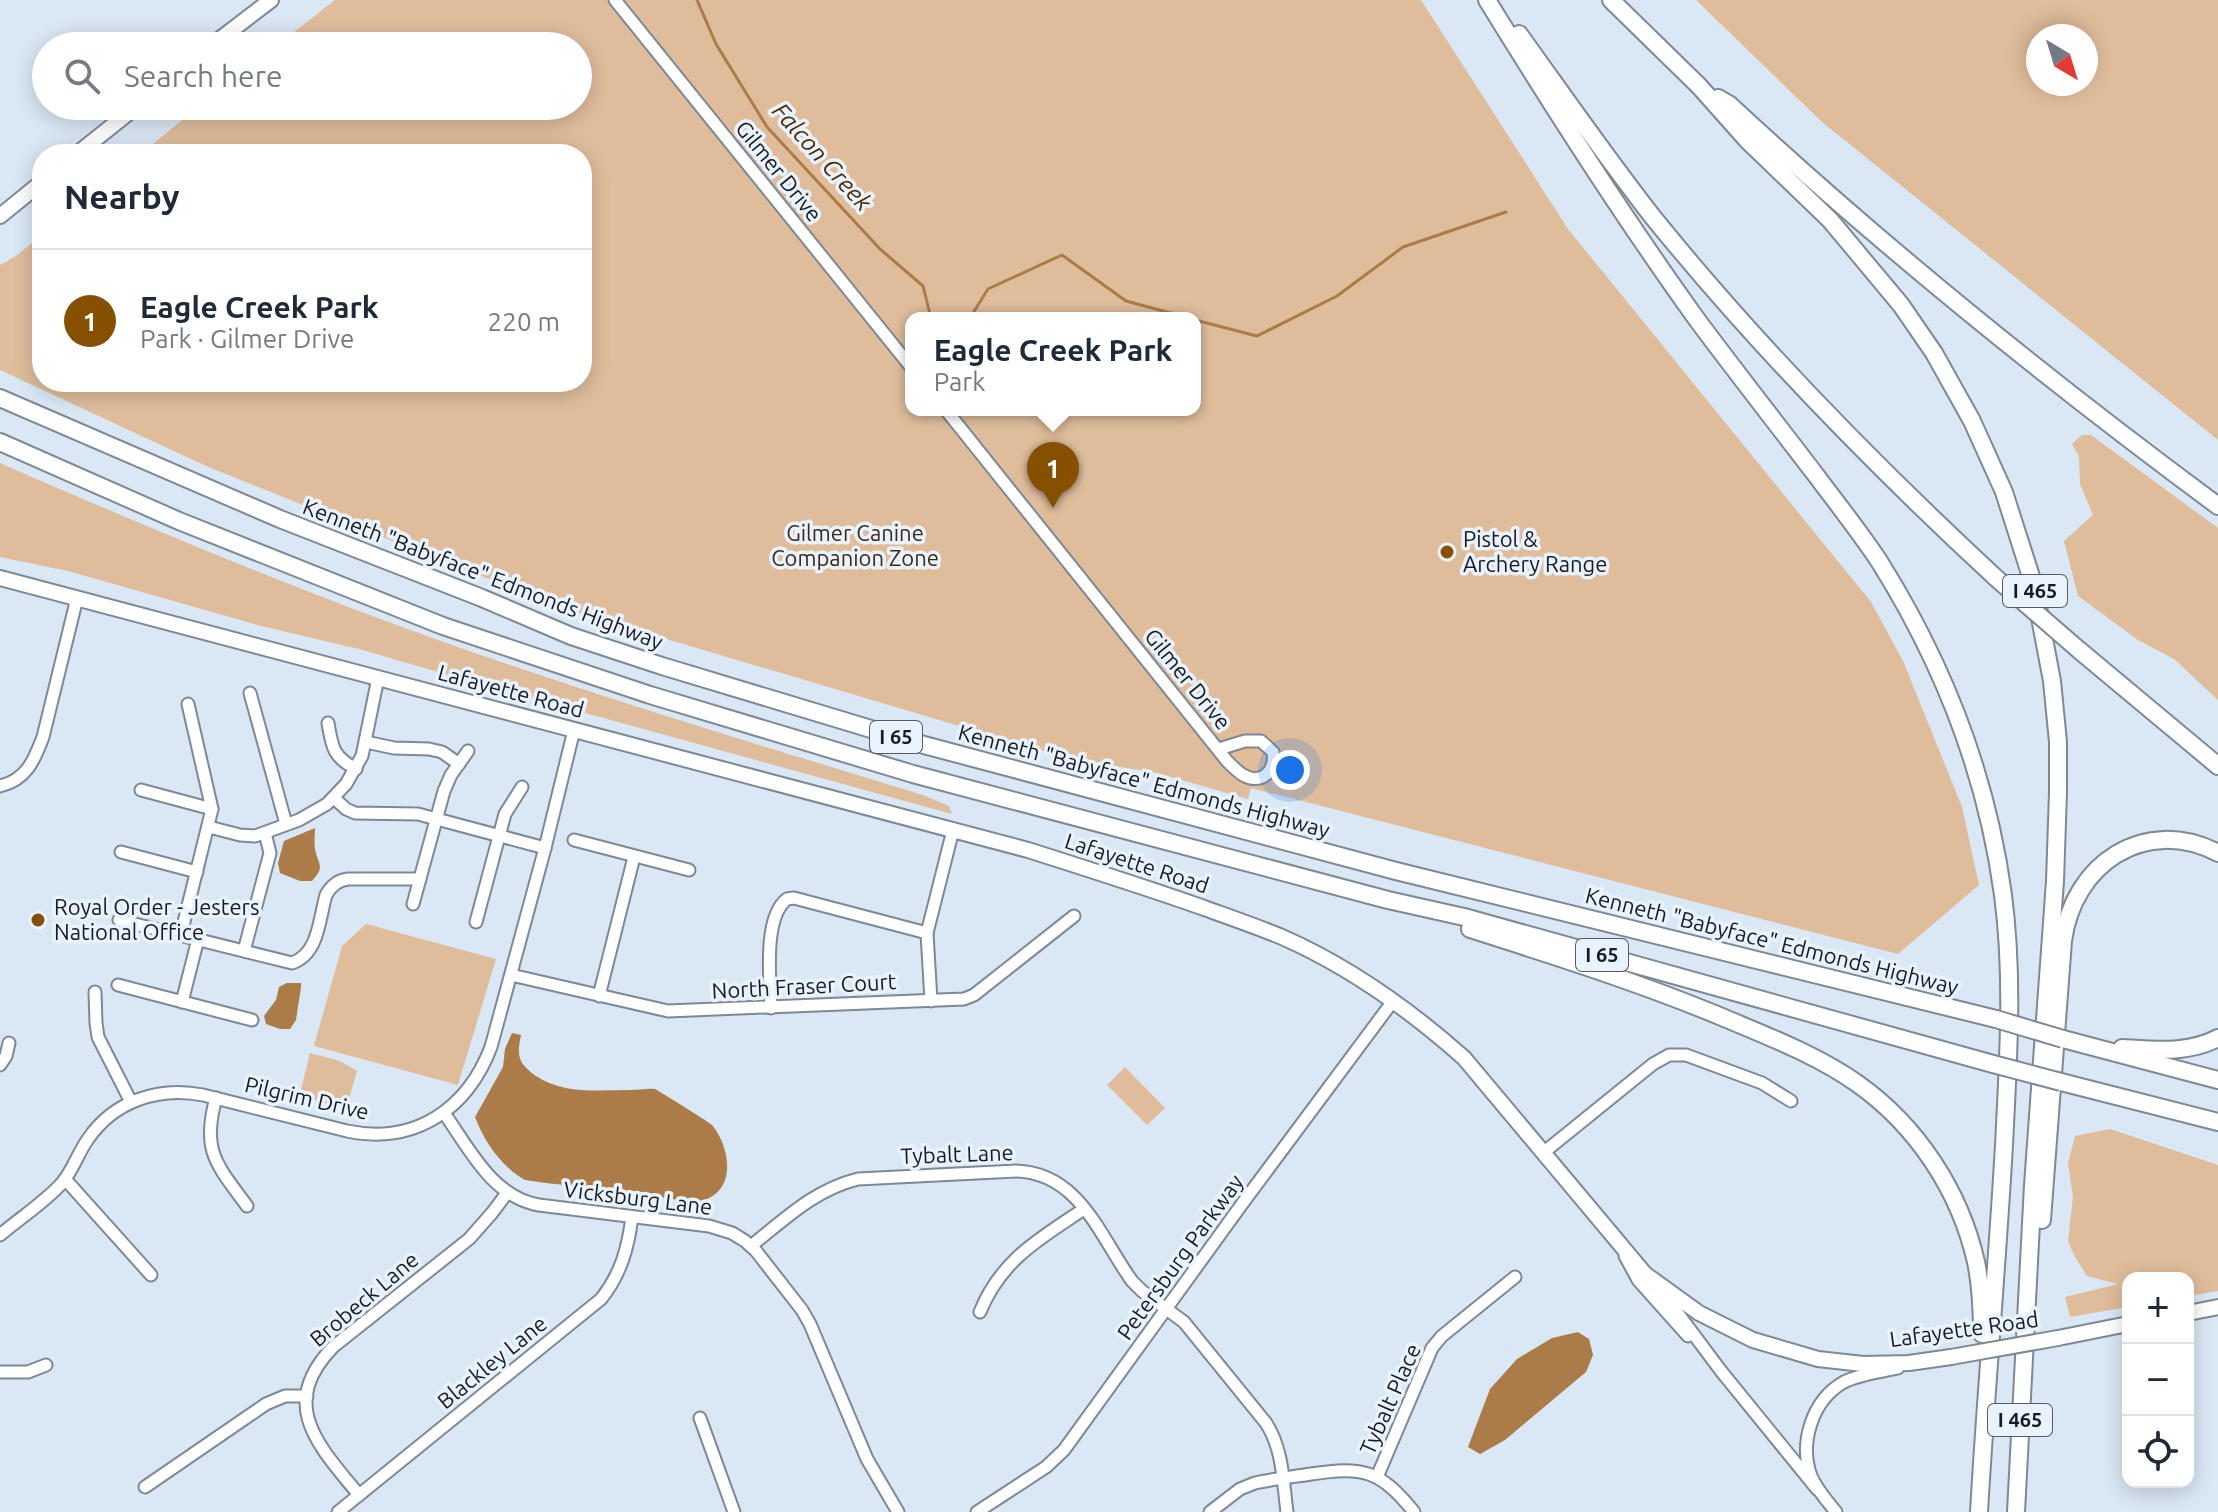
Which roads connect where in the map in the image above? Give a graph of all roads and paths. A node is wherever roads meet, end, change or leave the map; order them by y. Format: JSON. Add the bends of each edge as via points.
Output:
{"nodes":[{"id":1,"x":271,"y":0,"type":"edge"},
{"id":2,"x":615,"y":0,"type":"edge"},
{"id":3,"x":1487,"y":0,"type":"edge"},
{"id":4,"x":1495,"y":0,"type":"edge"},
{"id":5,"x":1611,"y":0,"type":"edge"},
{"id":6,"x":229,"y":32,"type":"edge"},
{"id":7,"x":1699,"y":86,"type":"junction"},
{"id":8,"x":120,"y":120,"type":"edge"},
{"id":9,"x":90,"y":144,"type":"edge"},
{"id":10,"x":32,"y":190,"type":"edge"},
{"id":11,"x":0,"y":216,"type":"edge"},
{"id":12,"x":905,"y":360,"type":"edge"},
{"id":13,"x":0,"y":398,"type":"edge"},
{"id":14,"x":951,"y":416,"type":"edge"},
{"id":15,"x":0,"y":442,"type":"edge"},
{"id":16,"x":2218,"y":506,"type":"edge"},
{"id":17,"x":0,"y":578,"type":"edge"},
{"id":18,"x":77,"y":598,"type":"junction"},
{"id":19,"x":378,"y":678,"type":"junction"},
{"id":20,"x":250,"y":693,"type":"dead end"},
{"id":21,"x":188,"y":704,"type":"dead end"},
{"id":22,"x":328,"y":723,"type":"dead end"},
{"id":23,"x":574,"y":730,"type":"junction"},
{"id":24,"x":366,"y":742,"type":"junction"},
{"id":25,"x":1219,"y":749,"type":"junction"},
{"id":26,"x":468,"y":751,"type":"dead end"},
{"id":27,"x":459,"y":764,"type":"junction"},
{"id":28,"x":2218,"y":766,"type":"edge"},
{"id":29,"x":356,"y":769,"type":"junction"},
{"id":30,"x":0,"y":786,"type":"edge"},
{"id":31,"x":522,"y":787,"type":"dead end"},
{"id":32,"x":141,"y":790,"type":"dead end"},
{"id":33,"x":334,"y":798,"type":"junction"},
{"id":34,"x":212,"y":809,"type":"junction"},
{"id":35,"x":436,"y":818,"type":"junction"},
{"id":36,"x":286,"y":824,"type":"junction"},
{"id":37,"x":209,"y":827,"type":"junction"},
{"id":38,"x":953,"y":830,"type":"junction"},
{"id":39,"x":265,"y":833,"type":"junction"},
{"id":40,"x":499,"y":835,"type":"junction"},
{"id":41,"x":574,"y":840,"type":"dead end"},
{"id":42,"x":545,"y":848,"type":"junction"},
{"id":43,"x":121,"y":852,"type":"dead end"},
{"id":44,"x":2218,"y":853,"type":"edge"},
{"id":45,"x":634,"y":857,"type":"junction"},
{"id":46,"x":689,"y":870,"type":"dead end"},
{"id":47,"x":197,"y":872,"type":"junction"},
{"id":48,"x":420,"y":879,"type":"junction"},
{"id":49,"x":1388,"y":900,"type":"junction"},
{"id":50,"x":413,"y":904,"type":"dead end"},
{"id":51,"x":1074,"y":916,"type":"dead end"},
{"id":52,"x":119,"y":920,"type":"dead end"},
{"id":53,"x":476,"y":922,"type":"dead end"},
{"id":54,"x":927,"y":933,"type":"junction"},
{"id":55,"x":181,"y":934,"type":"junction"},
{"id":56,"x":198,"y":939,"type":"junction"},
{"id":57,"x":244,"y":951,"type":"junction"},
{"id":58,"x":511,"y":975,"type":"junction"},
{"id":59,"x":118,"y":985,"type":"dead end"},
{"id":60,"x":95,"y":992,"type":"dead end"},
{"id":61,"x":599,"y":996,"type":"junction"},
{"id":62,"x":931,"y":1001,"type":"junction"},
{"id":63,"x":1393,"y":1001,"type":"junction"},
{"id":64,"x":182,"y":1002,"type":"junction"},
{"id":65,"x":771,"y":1008,"type":"junction"},
{"id":66,"x":252,"y":1020,"type":"dead end"},
{"id":67,"x":2218,"y":1038,"type":"edge"},
{"id":68,"x":9,"y":1043,"type":"dead end"},
{"id":69,"x":2086,"y":1045,"type":"junction"},
{"id":70,"x":0,"y":1065,"type":"edge"},
{"id":71,"x":2218,"y":1080,"type":"edge"},
{"id":72,"x":216,"y":1098,"type":"junction"},
{"id":73,"x":1791,"y":1101,"type":"dead end"},
{"id":74,"x":131,"y":1102,"type":"junction"},
{"id":75,"x":444,"y":1113,"type":"junction"},
{"id":76,"x":2218,"y":1122,"type":"edge"},
{"id":77,"x":1543,"y":1153,"type":"junction"},
{"id":78,"x":65,"y":1179,"type":"junction"},
{"id":79,"x":507,"y":1193,"type":"junction"},
{"id":80,"x":247,"y":1206,"type":"dead end"},
{"id":81,"x":1084,"y":1209,"type":"junction"},
{"id":82,"x":0,"y":1216,"type":"edge"},
{"id":83,"x":632,"y":1217,"type":"junction"},
{"id":84,"x":5,"y":1231,"type":"edge"},
{"id":85,"x":1615,"y":1238,"type":"junction"},
{"id":86,"x":751,"y":1246,"type":"junction"},
{"id":87,"x":1645,"y":1274,"type":"junction"},
{"id":88,"x":151,"y":1275,"type":"dead end"},
{"id":89,"x":1515,"y":1277,"type":"dead end"},
{"id":90,"x":2218,"y":1307,"type":"edge"},
{"id":91,"x":1167,"y":1309,"type":"junction"},
{"id":92,"x":980,"y":1312,"type":"dead end"},
{"id":93,"x":2194,"y":1312,"type":"edge"},
{"id":94,"x":2122,"y":1325,"type":"edge"},
{"id":95,"x":2026,"y":1329,"type":"junction"},
{"id":96,"x":1929,"y":1361,"type":"junction"},
{"id":97,"x":46,"y":1365,"type":"dead end"},
{"id":98,"x":1721,"y":1371,"type":"junction"},
{"id":99,"x":0,"y":1372,"type":"edge"},
{"id":100,"x":307,"y":1396,"type":"junction"},
{"id":101,"x":1985,"y":1404,"type":"junction"},
{"id":102,"x":700,"y":1418,"type":"dead end"},
{"id":103,"x":1377,"y":1477,"type":"junction"},
{"id":104,"x":1282,"y":1478,"type":"junction"},
{"id":105,"x":145,"y":1487,"type":"dead end"},
{"id":106,"x":1817,"y":1489,"type":"junction"},
{"id":107,"x":359,"y":1495,"type":"junction"},
{"id":108,"x":338,"y":1512,"type":"edge"},
{"id":109,"x":734,"y":1512,"type":"edge"},
{"id":110,"x":898,"y":1512,"type":"edge"},
{"id":111,"x":977,"y":1512,"type":"edge"},
{"id":112,"x":1210,"y":1512,"type":"edge"},
{"id":113,"x":1287,"y":1512,"type":"edge"},
{"id":114,"x":1414,"y":1512,"type":"edge"},
{"id":115,"x":1836,"y":1512,"type":"edge"},
{"id":116,"x":1979,"y":1512,"type":"edge"},
{"id":117,"x":2016,"y":1512,"type":"edge"}],
"edges":[{"from":1,"to":6,"type":"main road"},
{"from":2,"to":12,"type":"street","name":"Gilmer Drive"},
{"from":3,"to":101,"type":"highway","number":"I 465","via":[[1639,237],[1877,559],[1929,651],[1969,745],[1997,856],[2010,969]]},
{"from":4,"to":28,"type":"highway","bridge":true,"via":[[1650,212],[1734,312],[1867,454],[1996,578]]},
{"from":5,"to":7,"type":"highway","number":"I 465"},
{"from":7,"to":16,"type":"highway","via":[[1730,105],[1964,309]]},
{"from":7,"to":95,"type":"highway","number":"I 465","via":[[1830,220],[1923,337],[1988,457],[2034,586],[2052,681],[2059,781]]},
{"from":8,"to":9,"type":"main road"},
{"from":10,"to":11,"type":"main road"},
{"from":13,"to":69,"type":"highway","name":"Kenneth \"Babyface\" Edmonds Highway","number":"I 65","bridge":true,"via":[[571,636],[705,680],[924,745],[1396,871]]},
{"from":14,"to":25,"type":"street","name":"Gilmer Drive"},
{"from":15,"to":49,"type":"highway","number":"I 65","via":[[179,521],[443,626],[898,769]]},
{"from":17,"to":18,"type":"main road","name":"Lafayette Road"},
{"from":18,"to":19,"type":"main road","name":"Lafayette Road"},
{"from":18,"to":30,"type":"street","via":[[37,754],[25,774]]},
{"from":19,"to":23,"type":"main road","name":"Lafayette Road"},
{"from":19,"to":24,"type":"street"},
{"from":20,"to":36,"type":"street"},
{"from":21,"to":34,"type":"street"},
{"from":22,"to":29,"type":"street","via":[[337,755]]},
{"from":23,"to":38,"type":"main road","name":"Lafayette Road"},
{"from":23,"to":42,"type":"street","name":"Pilgrim Drive"},
{"from":24,"to":27,"type":"street","via":[[442,752]]},
{"from":24,"to":29,"type":"street"},
{"from":25,"to":25,"type":"street","name":"Gilmer Drive","via":[[1253,779],[1264,777],[1274,764],[1273,752],[1261,741]]},
{"from":26,"to":27,"type":"street"},
{"from":27,"to":35,"type":"street"},
{"from":29,"to":33,"type":"street"},
{"from":31,"to":40,"type":"street"},
{"from":32,"to":34,"type":"street"},
{"from":33,"to":35,"type":"street","via":[[355,813]]},
{"from":33,"to":36,"type":"street"},
{"from":34,"to":37,"type":"street"},
{"from":35,"to":40,"type":"street"},
{"from":35,"to":48,"type":"street"},
{"from":36,"to":39,"type":"street"},
{"from":37,"to":39,"type":"street","via":[[247,836]]},
{"from":37,"to":47,"type":"street"},
{"from":38,"to":54,"type":"street"},
{"from":38,"to":63,"type":"main road","name":"Lafayette Road","via":[[1139,885],[1283,938]]},
{"from":39,"to":57,"type":"street","via":[[270,853]]},
{"from":40,"to":42,"type":"street"},
{"from":40,"to":53,"type":"street"},
{"from":41,"to":45,"type":"street"},
{"from":42,"to":58,"type":"street","name":"Pilgrim Drive"},
{"from":43,"to":47,"type":"street"},
{"from":44,"to":95,"type":"highway","via":[[2178,841],[2131,847],[2093,872],[2073,902],[2063,941],[2042,1219]]},
{"from":45,"to":46,"type":"street"},
{"from":45,"to":61,"type":"street"},
{"from":47,"to":55,"type":"street"},
{"from":48,"to":50,"type":"street"},
{"from":48,"to":57,"type":"street","via":[[338,881],[326,895],[313,945],[301,960],[289,963]]},
{"from":49,"to":76,"type":"highway","number":"I 65","bridge":true},
{"from":49,"to":101,"type":"highway","via":[[1688,1003],[1833,1069],[1878,1100],[1927,1153],[1963,1222],[1980,1283]]},
{"from":51,"to":62,"type":"street","name":"North Fraser Court","via":[[974,995]]},
{"from":52,"to":55,"type":"street"},
{"from":54,"to":62,"type":"street"},
{"from":54,"to":65,"type":"street","via":[[785,900],[769,946]]},
{"from":55,"to":56,"type":"street"},
{"from":56,"to":57,"type":"street"},
{"from":56,"to":64,"type":"street"},
{"from":58,"to":61,"type":"street","name":"North Fraser Court"},
{"from":58,"to":75,"type":"street","name":"Pilgrim Drive","via":[[481,1071]]},
{"from":59,"to":64,"type":"street"},
{"from":60,"to":74,"type":"street","via":[[98,1037]]},
{"from":61,"to":65,"type":"street","name":"North Fraser Court","via":[[668,1011]]},
{"from":62,"to":65,"type":"street","name":"North Fraser Court"},
{"from":63,"to":77,"type":"main road","name":"Lafayette Road","via":[[1464,1058]]},
{"from":63,"to":91,"type":"street","name":"Petersburg Parkway"},
{"from":64,"to":66,"type":"street"},
{"from":67,"to":69,"type":"highway","via":[[2181,1050]]},
{"from":68,"to":70,"type":"street"},
{"from":69,"to":71,"type":"highway","name":"Kenneth \"Babyface\" Edmonds Highway","number":"I 65"},
{"from":72,"to":74,"type":"street","name":"Pilgrim Drive","via":[[169,1092]]},
{"from":72,"to":75,"type":"street","name":"Pilgrim Drive","via":[[367,1134],[403,1131]]},
{"from":72,"to":80,"type":"street","via":[[209,1128],[213,1154]]},
{"from":73,"to":77,"type":"street","via":[[1762,1083],[1686,1055],[1669,1055]]},
{"from":74,"to":78,"type":"street","name":"Pilgrim Drive","via":[[94,1131]]},
{"from":75,"to":79,"type":"street","name":"Vicksburg Lane"},
{"from":77,"to":85,"type":"main road","name":"Lafayette Road"},
{"from":78,"to":84,"type":"street","name":"Pilgrim Drive"},
{"from":78,"to":88,"type":"street"},
{"from":79,"to":83,"type":"street","name":"Vicksburg Lane","via":[[529,1203]]},
{"from":79,"to":100,"type":"street","name":"Brobeck Lane","via":[[469,1239],[333,1347],[317,1366]]},
{"from":81,"to":86,"type":"street","name":"Tybalt Lane","via":[[1063,1185],[1031,1172],[863,1178],[811,1198]]},
{"from":81,"to":91,"type":"street","name":"Tybalt Lane","via":[[1129,1278]]},
{"from":81,"to":92,"type":"street","via":[[1012,1260]]},
{"from":82,"to":84,"type":"street"},
{"from":83,"to":86,"type":"street","name":"Vicksburg Lane","via":[[722,1229]]},
{"from":83,"to":107,"type":"street","name":"Blackley Lane","via":[[625,1257],[601,1299]]},
{"from":85,"to":87,"type":"main road","name":"Lafayette Road"},
{"from":85,"to":98,"type":"street","via":[[1638,1280]]},
{"from":86,"to":110,"type":"street","name":"Vicksburg Lane","via":[[804,1313],[867,1459]]},
{"from":87,"to":96,"type":"main road","name":"Lafayette Road","via":[[1699,1313],[1770,1347],[1839,1363]]},
{"from":87,"to":98,"type":"street"},
{"from":89,"to":103,"type":"street","name":"Tybalt Place","via":[[1432,1348]]},
{"from":90,"to":93,"type":"main road"},
{"from":91,"to":104,"type":"street","name":"Tybalt Lane","via":[[1188,1327],[1266,1423],[1277,1444]]},
{"from":91,"to":111,"type":"street","name":"Petersburg Parkway","via":[[1061,1454]]},
{"from":94,"to":96,"type":"main road","name":"Lafayette Road","bridge":true},
{"from":95,"to":117,"type":"highway","number":"I 465"},
{"from":96,"to":106,"type":"street","via":[[1856,1377],[1822,1401],[1807,1446]]},
{"from":97,"to":99,"type":"street","via":[[28,1372]]},
{"from":98,"to":106,"type":"street"},
{"from":100,"to":105,"type":"street","via":[[280,1398],[256,1409]]},
{"from":100,"to":107,"type":"street","via":[[313,1435]]},
{"from":101,"to":116,"type":"highway","number":"I 465"},
{"from":102,"to":109,"type":"street"},
{"from":103,"to":104,"type":"street","via":[[1348,1470]]},
{"from":103,"to":114,"type":"street"},
{"from":104,"to":112,"type":"street","via":[[1247,1486]]},
{"from":104,"to":113,"type":"street","name":"Tybalt Lane"},
{"from":106,"to":115,"type":"street"},
{"from":107,"to":108,"type":"street","name":"Blackley Lane"}]}
